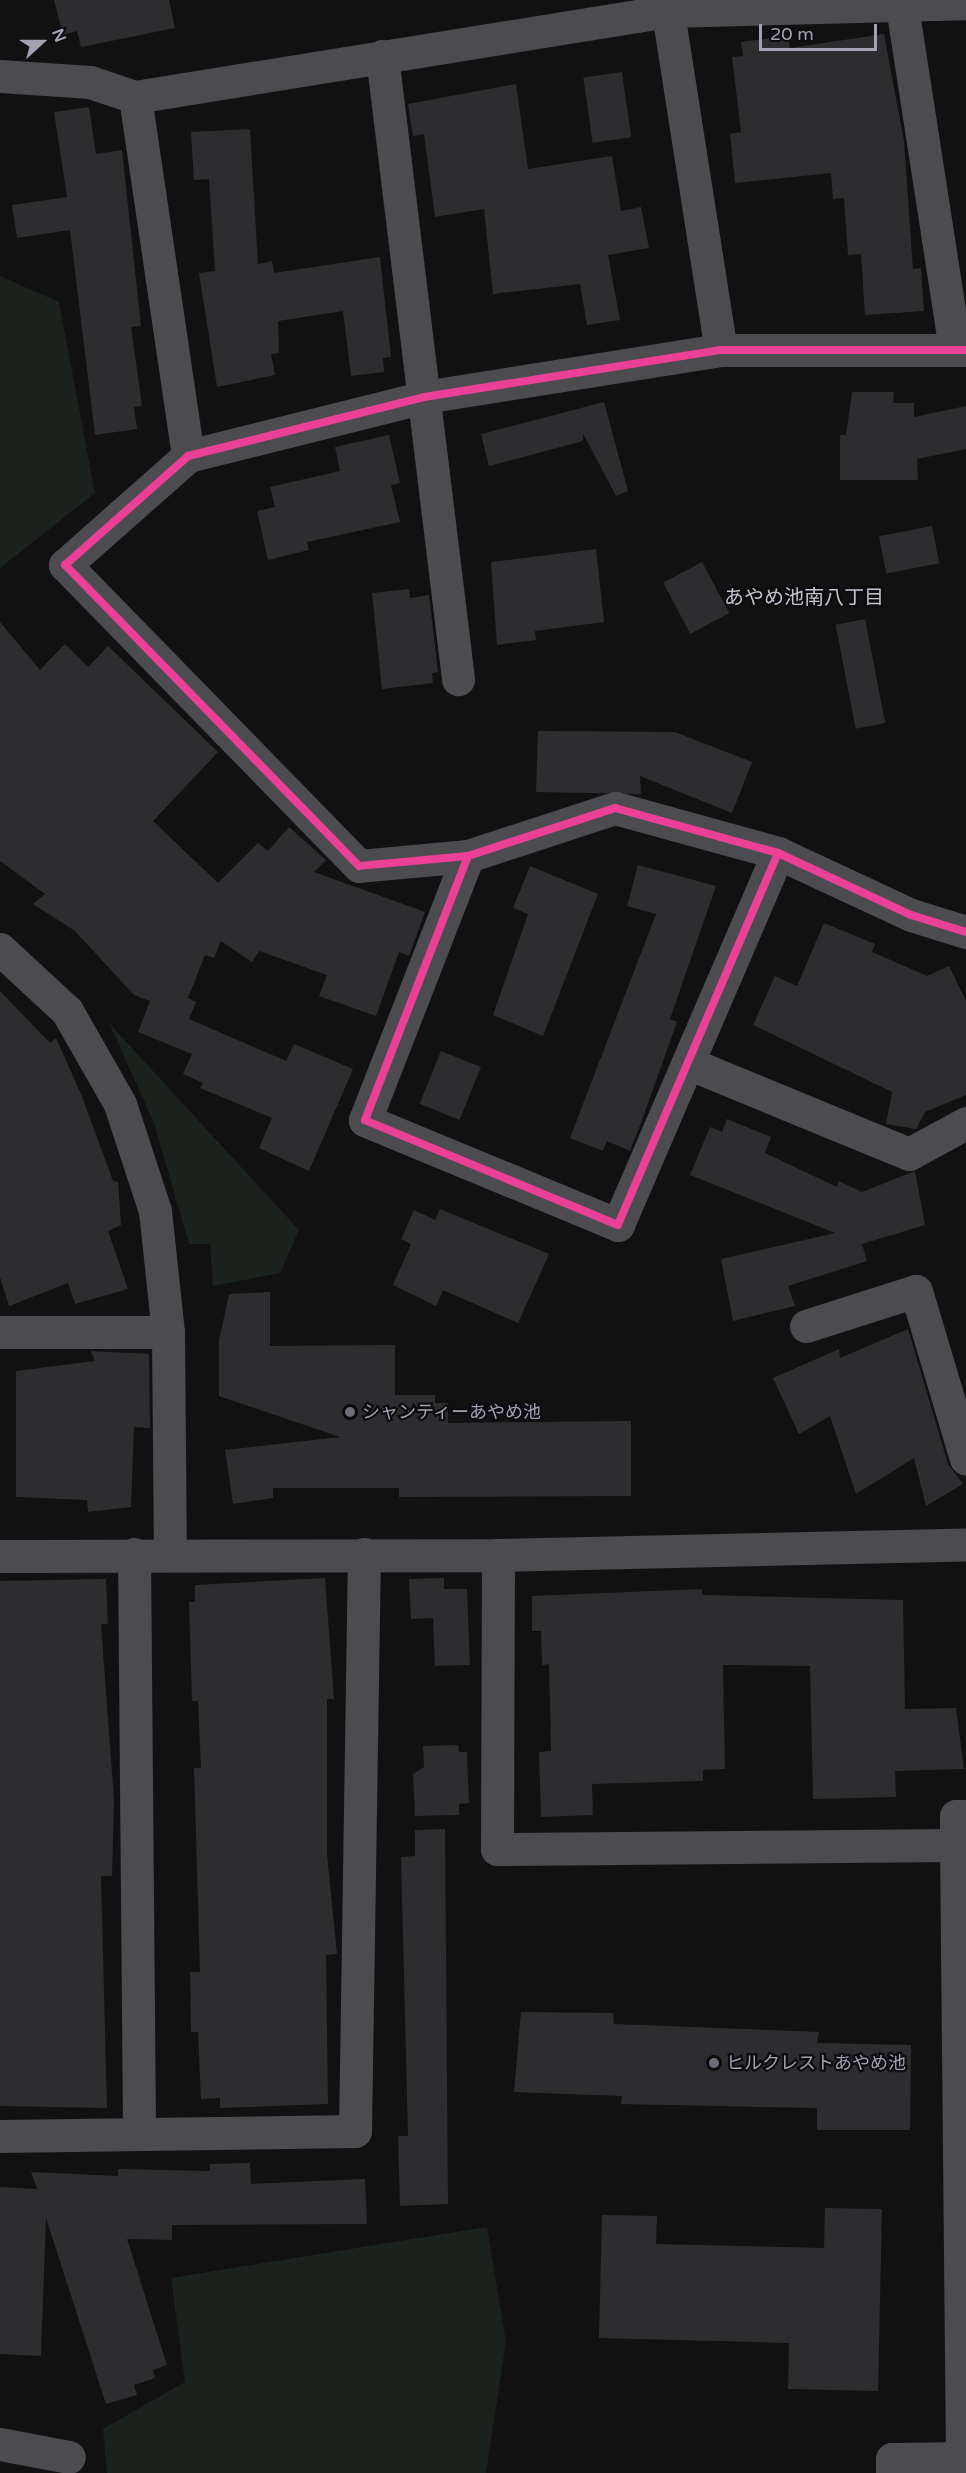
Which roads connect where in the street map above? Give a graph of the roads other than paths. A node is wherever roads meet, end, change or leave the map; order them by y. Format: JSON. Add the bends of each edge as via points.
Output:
{"nodes":[{"id":1,"x":901,"y":3,"type":"edge"},
{"id":2,"x":966,"y":3,"type":"edge"},
{"id":3,"x":667,"y":5,"type":"edge"},
{"id":4,"x":382,"y":56,"type":"junction"},
{"id":5,"x":0,"y":76,"type":"edge"},
{"id":6,"x":135,"y":97,"type":"junction"},
{"id":7,"x":961,"y":349,"type":"edge"},
{"id":8,"x":721,"y":350,"type":"junction"},
{"id":9,"x":424,"y":397,"type":"junction"},
{"id":10,"x":188,"y":456,"type":"junction"},
{"id":11,"x":459,"y":679,"type":"dead end"},
{"id":12,"x":778,"y":853,"type":"junction"},
{"id":13,"x":468,"y":856,"type":"junction"},
{"id":14,"x":966,"y":932,"type":"edge"},
{"id":15,"x":0,"y":949,"type":"edge"},
{"id":16,"x":688,"y":1064,"type":"junction"},
{"id":17,"x":966,"y":1123,"type":"edge"},
{"id":18,"x":806,"y":1326,"type":"dead end"},
{"id":19,"x":0,"y":1332,"type":"edge"},
{"id":20,"x":168,"y":1332,"type":"junction"},
{"id":21,"x":966,"y":1459,"type":"edge"},
{"id":22,"x":966,"y":1544,"type":"edge"},
{"id":23,"x":170,"y":1553,"type":"junction"},
{"id":24,"x":134,"y":1554,"type":"junction"},
{"id":25,"x":364,"y":1554,"type":"junction"},
{"id":26,"x":498,"y":1555,"type":"junction"},
{"id":27,"x":0,"y":1556,"type":"edge"},
{"id":28,"x":961,"y":1830,"type":"edge"},
{"id":29,"x":962,"y":2030,"type":"edge"},
{"id":30,"x":139,"y":2131,"type":"junction"},
{"id":31,"x":0,"y":2136,"type":"edge"},
{"id":32,"x":0,"y":2444,"type":"edge"},
{"id":33,"x":69,"y":2457,"type":"dead end"},
{"id":34,"x":964,"y":2458,"type":"edge"},
{"id":35,"x":892,"y":2473,"type":"edge"}],
"edges":[{"from":1,"to":2,"type":"street"},
{"from":1,"to":3,"type":"street"},
{"from":1,"to":7,"type":"street"},
{"from":3,"to":4,"type":"street"},
{"from":3,"to":8,"type":"street"},
{"from":4,"to":6,"type":"street"},
{"from":4,"to":9,"type":"street"},
{"from":5,"to":6,"type":"street","via":[[90,82]]},
{"from":6,"to":10,"type":"street"},
{"from":7,"to":8,"type":"street"},
{"from":8,"to":9,"type":"street"},
{"from":9,"to":10,"type":"street"},
{"from":9,"to":11,"type":"street"},
{"from":10,"to":13,"type":"street","via":[[65,565],[358,866]]},
{"from":12,"to":13,"type":"street","via":[[615,808]]},
{"from":12,"to":14,"type":"street","via":[[911,915]]},
{"from":12,"to":16,"type":"street"},
{"from":13,"to":16,"type":"street","via":[[365,1120],[618,1225]]},
{"from":15,"to":20,"type":"street","via":[[67,1011],[120,1104],[155,1211]]},
{"from":16,"to":17,"type":"street","via":[[909,1154]]},
{"from":18,"to":21,"type":"street","via":[[916,1291]]},
{"from":19,"to":20,"type":"street"},
{"from":20,"to":23,"type":"street"},
{"from":22,"to":26,"type":"street"},
{"from":23,"to":24,"type":"street"},
{"from":23,"to":25,"type":"street"},
{"from":24,"to":27,"type":"street"},
{"from":24,"to":30,"type":"street"},
{"from":25,"to":26,"type":"street"},
{"from":25,"to":30,"type":"street","via":[[355,2131]]},
{"from":26,"to":28,"type":"street","via":[[497,1849]]},
{"from":28,"to":29,"type":"street"},
{"from":29,"to":34,"type":"street"},
{"from":30,"to":31,"type":"street"},
{"from":32,"to":33,"type":"street"},
{"from":34,"to":35,"type":"street","via":[[892,2459]]}]}
